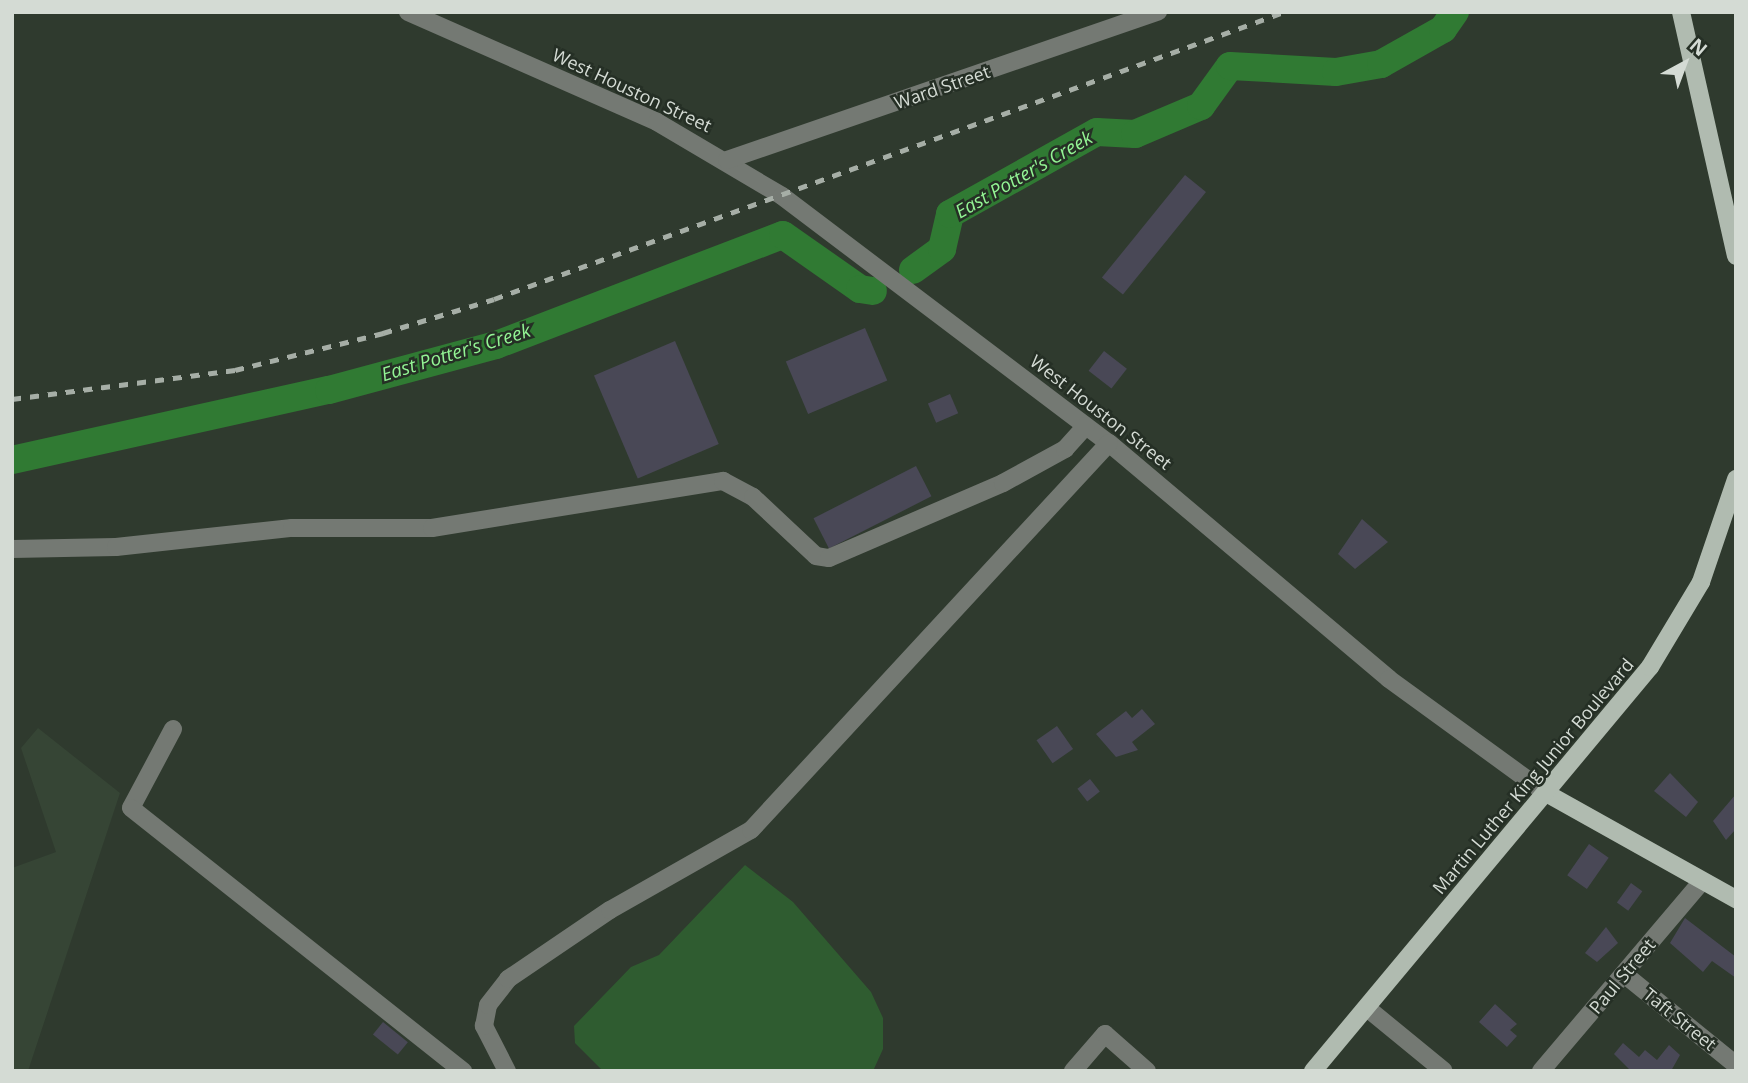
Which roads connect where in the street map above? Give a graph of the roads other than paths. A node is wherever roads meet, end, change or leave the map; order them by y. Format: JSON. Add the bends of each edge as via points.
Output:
{"nodes":[{"id":1,"x":408,"y":12,"type":"edge"},
{"id":2,"x":1157,"y":12,"type":"edge"},
{"id":3,"x":1682,"y":17,"type":"edge"},
{"id":4,"x":727,"y":160,"type":"junction"},
{"id":5,"x":1736,"y":256,"type":"edge"},
{"id":6,"x":1086,"y":426,"type":"junction"},
{"id":7,"x":1109,"y":443,"type":"junction"},
{"id":8,"x":1736,"y":479,"type":"edge"},
{"id":9,"x":12,"y":549,"type":"edge"},
{"id":10,"x":173,"y":729,"type":"dead end"},
{"id":11,"x":1546,"y":793,"type":"junction"},
{"id":12,"x":1702,"y":881,"type":"junction"},
{"id":13,"x":1736,"y":899,"type":"edge"},
{"id":14,"x":1624,"y":974,"type":"junction"},
{"id":15,"x":1367,"y":1008,"type":"junction"},
{"id":16,"x":1736,"y":1065,"type":"edge"},
{"id":17,"x":504,"y":1070,"type":"edge"},
{"id":18,"x":463,"y":1071,"type":"edge"},
{"id":19,"x":1073,"y":1071,"type":"edge"},
{"id":20,"x":1147,"y":1071,"type":"edge"},
{"id":21,"x":1313,"y":1071,"type":"edge"},
{"id":22,"x":1444,"y":1071,"type":"edge"},
{"id":23,"x":1541,"y":1071,"type":"edge"}],
"edges":[{"from":1,"to":4,"type":"street","name":"West Houston Street","via":[[596,93]]},
{"from":2,"to":4,"type":"street","name":"Ward Street"},
{"from":3,"to":5,"type":"main road"},
{"from":4,"to":6,"type":"street","name":"West Houston Street"},
{"from":6,"to":7,"type":"street","name":"West Houston Street"},
{"from":6,"to":9,"type":"street","via":[[1065,449],[1003,483],[829,558],[816,556],[753,497],[723,481],[432,528],[292,528],[116,547]]},
{"from":7,"to":11,"type":"street","name":"West Houston Street","via":[[1388,679]]},
{"from":7,"to":17,"type":"street","via":[[760,822],[508,979],[488,1005],[484,1026]]},
{"from":8,"to":11,"type":"main road","name":"Martin Luther King Junior Boulevard","via":[[1712,555],[1679,624]]},
{"from":10,"to":18,"type":"street","via":[[131,808]]},
{"from":11,"to":12,"type":"main road","name":"West Houston Street"},
{"from":11,"to":15,"type":"main road","name":"Martin Luther King Junior Boulevard"},
{"from":12,"to":13,"type":"main road","name":"West Houston Street"},
{"from":12,"to":14,"type":"street","name":"Paul Street"},
{"from":14,"to":16,"type":"street","name":"Taft Street"},
{"from":14,"to":23,"type":"street","name":"Paul Street"},
{"from":15,"to":21,"type":"main road","name":"Martin Luther King Junior Boulevard"},
{"from":15,"to":22,"type":"street"},
{"from":19,"to":20,"type":"street","via":[[1105,1034]]}]}
